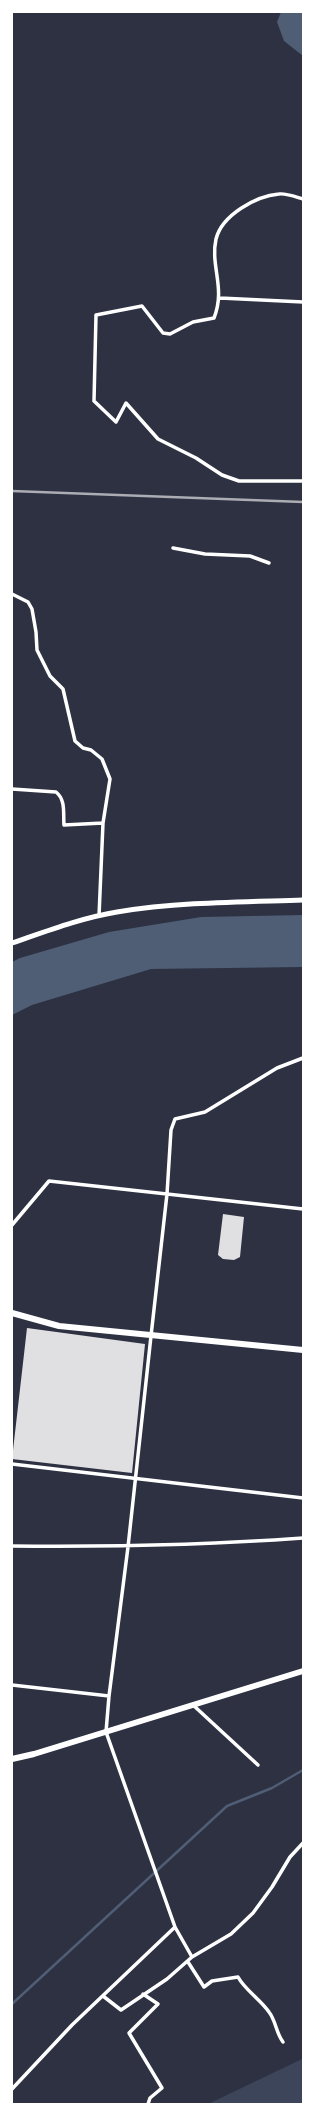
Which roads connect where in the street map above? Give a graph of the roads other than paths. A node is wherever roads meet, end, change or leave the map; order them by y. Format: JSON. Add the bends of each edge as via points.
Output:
{"nodes":[{"id":1,"x":303,"y":199,"type":"edge"},
{"id":2,"x":220,"y":298,"type":"junction"},
{"id":3,"x":303,"y":302,"type":"edge"},
{"id":4,"x":303,"y":481,"type":"edge"},
{"id":5,"x":173,"y":548,"type":"dead end"},
{"id":6,"x":269,"y":563,"type":"dead end"},
{"id":7,"x":12,"y":594,"type":"edge"},
{"id":8,"x":12,"y":789,"type":"edge"},
{"id":9,"x":103,"y":822,"type":"junction"},
{"id":10,"x":303,"y":900,"type":"edge"},
{"id":11,"x":99,"y":916,"type":"junction"},
{"id":12,"x":12,"y":942,"type":"edge"},
{"id":13,"x":303,"y":1058,"type":"edge"},
{"id":14,"x":167,"y":1194,"type":"junction"},
{"id":15,"x":303,"y":1208,"type":"edge"},
{"id":16,"x":12,"y":1225,"type":"edge"},
{"id":17,"x":12,"y":1313,"type":"edge"},
{"id":18,"x":151,"y":1336,"type":"junction"},
{"id":19,"x":303,"y":1350,"type":"edge"},
{"id":20,"x":12,"y":1464,"type":"edge"},
{"id":21,"x":136,"y":1477,"type":"junction"},
{"id":22,"x":303,"y":1498,"type":"edge"},
{"id":23,"x":303,"y":1538,"type":"edge"},
{"id":24,"x":12,"y":1546,"type":"edge"},
{"id":25,"x":128,"y":1547,"type":"junction"},
{"id":26,"x":303,"y":1671,"type":"edge"},
{"id":27,"x":12,"y":1685,"type":"edge"},
{"id":28,"x":109,"y":1696,"type":"junction"},
{"id":29,"x":193,"y":1705,"type":"junction"},
{"id":30,"x":106,"y":1732,"type":"junction"},
{"id":31,"x":12,"y":1759,"type":"edge"},
{"id":32,"x":258,"y":1765,"type":"dead end"},
{"id":33,"x":303,"y":1843,"type":"edge"},
{"id":34,"x":175,"y":1927,"type":"junction"},
{"id":35,"x":192,"y":1957,"type":"junction"},
{"id":36,"x":188,"y":1962,"type":"junction"},
{"id":37,"x":143,"y":1994,"type":"junction"},
{"id":38,"x":103,"y":1996,"type":"junction"},
{"id":39,"x":283,"y":2042,"type":"dead end"},
{"id":40,"x":12,"y":2089,"type":"edge"},
{"id":41,"x":148,"y":2104,"type":"edge"}],
"edges":[{"from":1,"to":2,"type":"street","via":[[280,194],[256,200],[242,206],[226,222],[216,237],[215,253]]},
{"from":2,"to":3,"type":"street"},
{"from":2,"to":4,"type":"street","via":[[214,318],[193,322],[170,334],[163,333],[142,306],[96,315],[94,401],[116,422],[126,403],[158,439],[196,458],[222,476],[239,481]]},
{"from":5,"to":6,"type":"street","via":[[205,554],[250,556]]},
{"from":7,"to":9,"type":"street","via":[[28,602],[32,609],[37,650],[50,676],[63,690],[75,741],[102,760],[110,779]]},
{"from":8,"to":9,"type":"street","via":[[56,792],[61,796],[63,803],[64,825]]},
{"from":9,"to":11,"type":"street"},
{"from":10,"to":11,"type":"main road","via":[[167,906]]},
{"from":11,"to":12,"type":"main road"},
{"from":13,"to":14,"type":"street","via":[[277,1068],[205,1112],[175,1119]]},
{"from":14,"to":15,"type":"street"},
{"from":14,"to":16,"type":"street","via":[[49,1181]]},
{"from":14,"to":18,"type":"street"},
{"from":17,"to":18,"type":"main road","via":[[59,1326]]},
{"from":18,"to":19,"type":"main road"},
{"from":18,"to":21,"type":"street"},
{"from":20,"to":21,"type":"street"},
{"from":21,"to":22,"type":"street"},
{"from":21,"to":25,"type":"street"},
{"from":23,"to":25,"type":"street"},
{"from":24,"to":25,"type":"street"},
{"from":25,"to":28,"type":"street"},
{"from":26,"to":29,"type":"main road"},
{"from":27,"to":28,"type":"street"},
{"from":28,"to":30,"type":"street"},
{"from":29,"to":30,"type":"main road"},
{"from":29,"to":32,"type":"street"},
{"from":30,"to":31,"type":"main road"},
{"from":30,"to":34,"type":"street"},
{"from":33,"to":35,"type":"street","via":[[290,1857],[272,1888],[253,1913],[231,1934]]},
{"from":34,"to":35,"type":"street"},
{"from":34,"to":38,"type":"street"},
{"from":35,"to":36,"type":"street"},
{"from":36,"to":37,"type":"street"},
{"from":36,"to":39,"type":"street","via":[[204,1987],[212,1981],[238,1976],[268,2010]]},
{"from":37,"to":38,"type":"street","via":[[121,2010]]},
{"from":37,"to":41,"type":"street","via":[[158,2004],[129,2033],[162,2088],[150,2098]]},
{"from":38,"to":40,"type":"street","via":[[72,2024]]}]}
